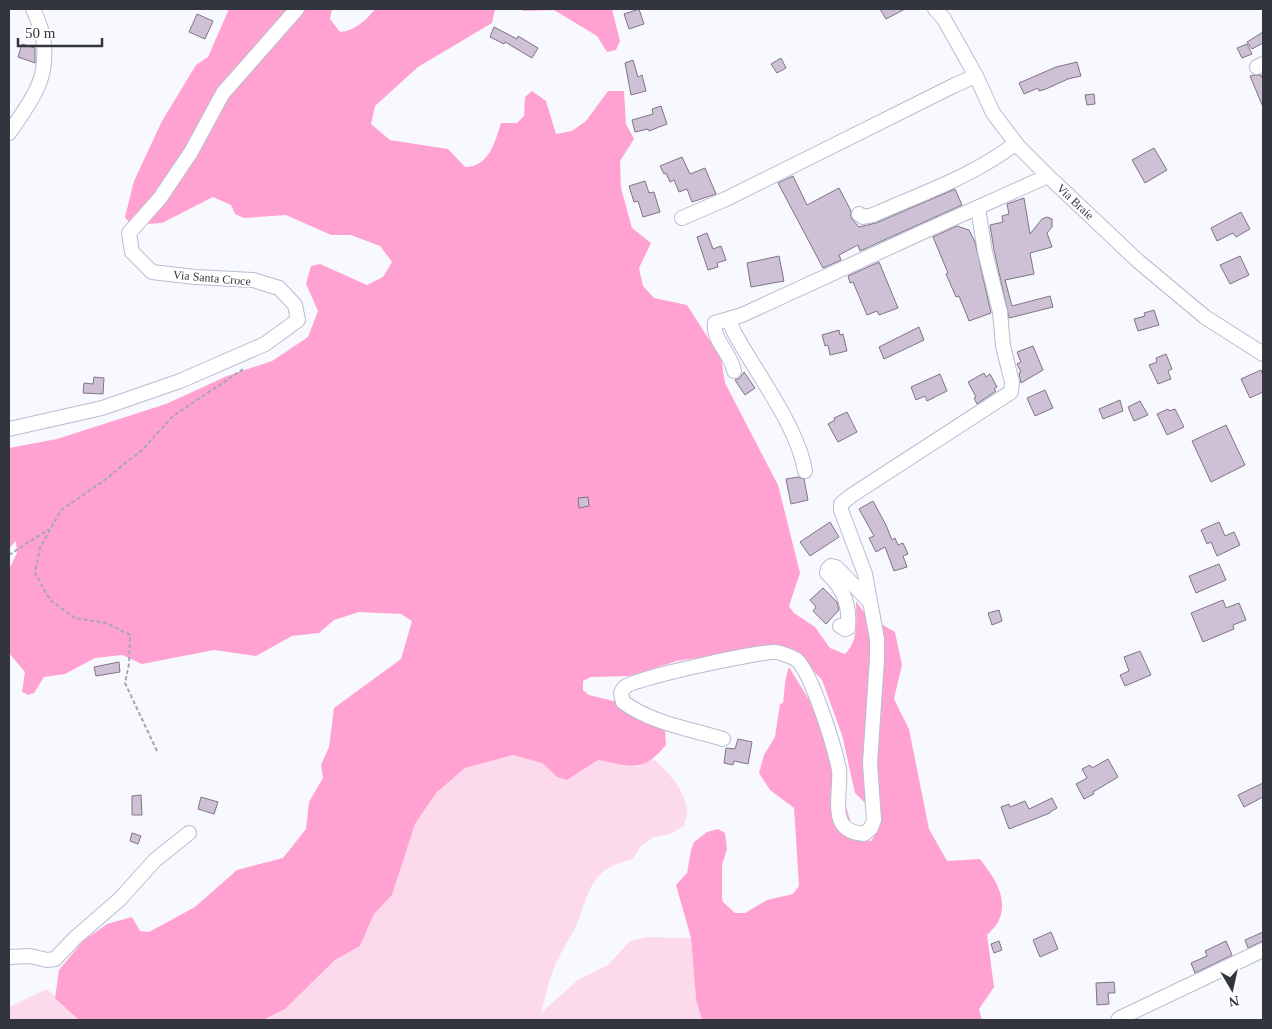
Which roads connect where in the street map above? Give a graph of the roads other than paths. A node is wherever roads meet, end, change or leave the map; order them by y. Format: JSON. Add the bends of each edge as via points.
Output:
{"nodes":[{"id":1,"x":33,"y":9,"type":"edge"},
{"id":2,"x":297,"y":9,"type":"edge"},
{"id":3,"x":935,"y":9,"type":"edge"},
{"id":4,"x":976,"y":76,"type":"junction"},
{"id":5,"x":9,"y":133,"type":"edge"},
{"id":6,"x":1016,"y":143,"type":"junction"},
{"id":7,"x":1048,"y":176,"type":"junction"},
{"id":8,"x":978,"y":208,"type":"junction"},
{"id":9,"x":859,"y":214,"type":"dead end"},
{"id":10,"x":682,"y":218,"type":"dead end"},
{"id":11,"x":729,"y":320,"type":"junction"},
{"id":12,"x":1263,"y":354,"type":"edge"},
{"id":13,"x":734,"y":371,"type":"dead end"},
{"id":14,"x":9,"y":429,"type":"edge"},
{"id":15,"x":805,"y":471,"type":"dead end"},
{"id":16,"x":871,"y":603,"type":"junction"},
{"id":17,"x":840,"y":626,"type":"dead end"},
{"id":18,"x":723,"y":739,"type":"dead end"},
{"id":19,"x":189,"y":834,"type":"dead end"},
{"id":20,"x":1263,"y":950,"type":"edge"},
{"id":21,"x":9,"y":957,"type":"edge"},
{"id":22,"x":1118,"y":1020,"type":"edge"}],
"edges":[{"from":1,"to":5,"type":"street","via":[[43,37],[45,62],[42,81]]},
{"from":2,"to":14,"type":"street","name":"Via Santa Croce","via":[[223,93],[191,152],[160,198],[129,233],[132,252],[152,272],[195,278],[253,280],[279,288],[295,305],[298,320],[265,344],[180,381],[102,408]]},
{"from":3,"to":4,"type":"street","name":"Via Braie"},
{"from":4,"to":6,"type":"street","name":"Via Braie","via":[[993,113]]},
{"from":4,"to":10,"type":"street"},
{"from":6,"to":7,"type":"street","name":"Via Braie"},
{"from":6,"to":9,"type":"street","via":[[950,181],[873,215],[864,217]]},
{"from":7,"to":8,"type":"street"},
{"from":7,"to":12,"type":"street","name":"Via Braie","via":[[1138,261],[1205,318]]},
{"from":8,"to":11,"type":"street"},
{"from":8,"to":16,"type":"street","via":[[1000,312],[1011,392],[841,504],[865,574]]},
{"from":11,"to":13,"type":"street","via":[[716,323],[715,327]]},
{"from":11,"to":15,"type":"street","via":[[800,448]]},
{"from":16,"to":17,"type":"street","via":[[842,572],[832,566],[827,573],[839,586],[848,606],[848,628]]},
{"from":16,"to":18,"type":"street","via":[[877,646],[870,763],[874,820],[871,828],[864,834],[843,825],[839,812],[839,772],[835,752],[824,718],[797,660],[776,652],[750,655],[644,679],[625,686],[621,693],[623,702],[632,709],[674,726]]},
{"from":19,"to":21,"type":"street","via":[[155,860],[120,899],[55,958]]},
{"from":20,"to":22,"type":"street"}]}
